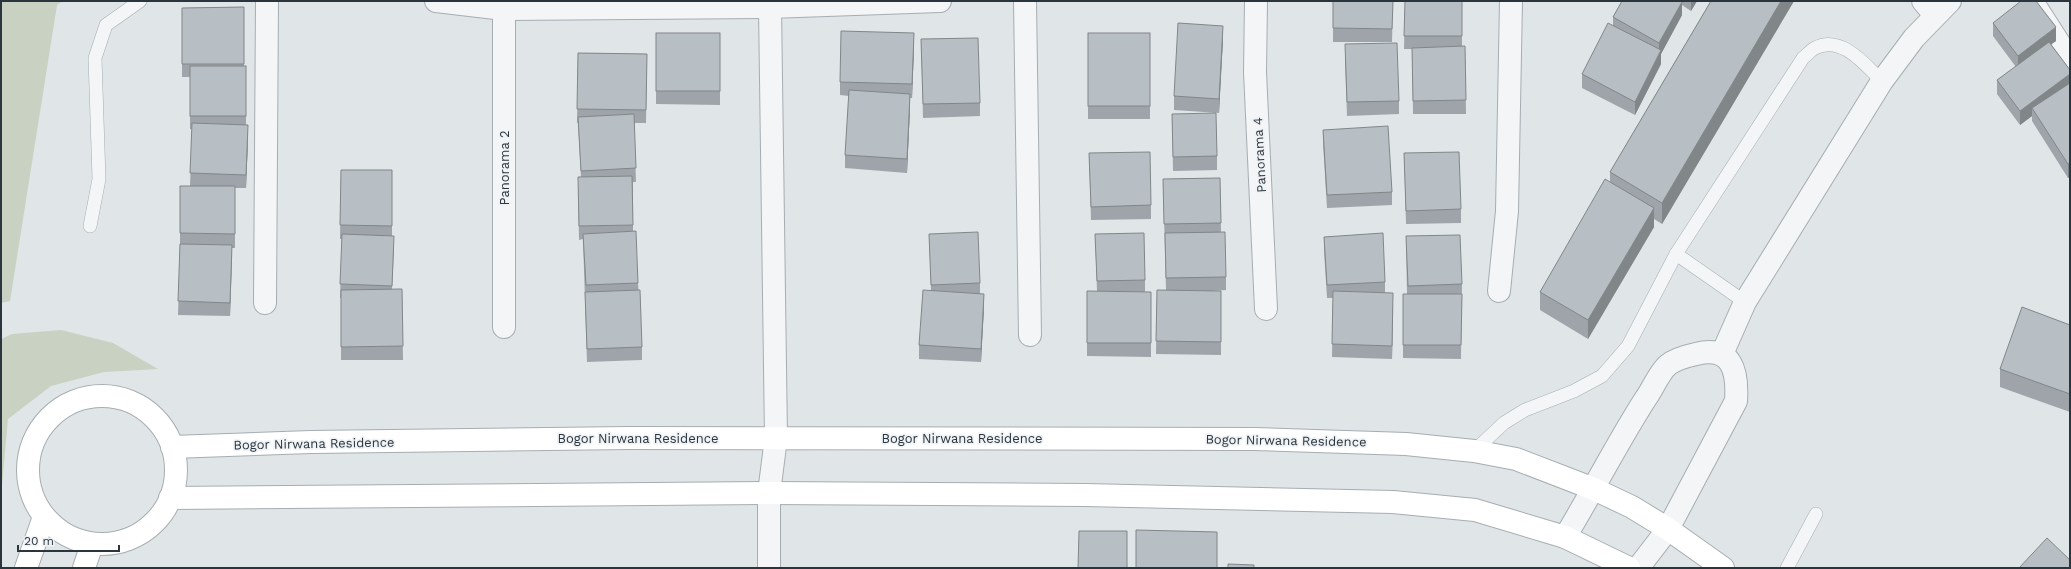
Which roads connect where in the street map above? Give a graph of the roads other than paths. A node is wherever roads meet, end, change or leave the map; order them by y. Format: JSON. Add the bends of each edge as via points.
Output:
{"nodes":[{"id":1,"x":140,"y":1,"type":"edge"},
{"id":2,"x":267,"y":1,"type":"edge"},
{"id":3,"x":436,"y":1,"type":"edge"},
{"id":4,"x":940,"y":1,"type":"edge"},
{"id":5,"x":1025,"y":1,"type":"edge"},
{"id":6,"x":1256,"y":1,"type":"edge"},
{"id":7,"x":1511,"y":1,"type":"edge"},
{"id":8,"x":2032,"y":1,"type":"edge"},
{"id":9,"x":1936,"y":6,"type":"edge"},
{"id":10,"x":770,"y":7,"type":"junction"},
{"id":11,"x":504,"y":9,"type":"junction"},
{"id":12,"x":2070,"y":60,"type":"edge"},
{"id":13,"x":1882,"y":81,"type":"junction"},
{"id":14,"x":90,"y":226,"type":"dead end"},
{"id":15,"x":1676,"y":254,"type":"junction"},
{"id":16,"x":1499,"y":291,"type":"dead end"},
{"id":17,"x":1745,"y":302,"type":"junction"},
{"id":18,"x":266,"y":303,"type":"dead end"},
{"id":19,"x":1266,"y":309,"type":"dead end"},
{"id":20,"x":504,"y":327,"type":"dead end"},
{"id":21,"x":1030,"y":335,"type":"dead end"},
{"id":22,"x":1722,"y":354,"type":"junction"},
{"id":23,"x":776,"y":438,"type":"junction"},
{"id":24,"x":172,"y":447,"type":"junction"},
{"id":25,"x":1474,"y":451,"type":"junction"},
{"id":26,"x":1594,"y":489,"type":"junction"},
{"id":27,"x":769,"y":493,"type":"junction"},
{"id":28,"x":170,"y":498,"type":"junction"},
{"id":29,"x":1816,"y":514,"type":"dead end"},
{"id":30,"x":44,"y":517,"type":"junction"},
{"id":31,"x":1668,"y":529,"type":"junction"},
{"id":32,"x":1565,"y":537,"type":"junction"},
{"id":33,"x":92,"y":544,"type":"junction"},
{"id":34,"x":26,"y":568,"type":"edge"},
{"id":35,"x":84,"y":568,"type":"edge"},
{"id":36,"x":769,"y":568,"type":"edge"},
{"id":37,"x":1629,"y":568,"type":"edge"},
{"id":38,"x":1638,"y":568,"type":"edge"},
{"id":39,"x":1723,"y":568,"type":"edge"},
{"id":40,"x":1787,"y":568,"type":"edge"}],
"edges":[{"from":1,"to":14,"type":"lane","via":[[106,25],[95,58],[99,179]]},
{"from":2,"to":18,"type":"street"},
{"from":3,"to":11,"type":"street"},
{"from":4,"to":10,"type":"street"},
{"from":5,"to":21,"type":"street"},
{"from":6,"to":19,"type":"street","name":"Panorama 4","via":[[1255,72]]},
{"from":7,"to":16,"type":"street","via":[[1507,211]]},
{"from":8,"to":12,"type":"street"},
{"from":9,"to":13,"type":"street"},
{"from":10,"to":11,"type":"street"},
{"from":10,"to":23,"type":"street"},
{"from":11,"to":20,"type":"street","name":"Panorama 2"},
{"from":13,"to":15,"type":"lane","via":[[1849,50],[1837,46],[1825,45],[1815,48],[1803,58]]},
{"from":13,"to":17,"type":"street"},
{"from":15,"to":17,"type":"lane"},
{"from":15,"to":25,"type":"lane","via":[[1628,346],[1602,376],[1574,391],[1525,410],[1504,423]]},
{"from":17,"to":22,"type":"street"},
{"from":22,"to":26,"type":"street","via":[[1706,351],[1686,356],[1667,365],[1617,445]]},
{"from":22,"to":31,"type":"street","via":[[1732,363],[1737,382],[1736,401]]},
{"from":23,"to":24,"type":"street","name":"Bogor Nirwana Residence","via":[[460,440]]},
{"from":23,"to":25,"type":"street","name":"Bogor Nirwana Residence","via":[[1254,439],[1406,444]]},
{"from":23,"to":27,"type":"street"},
{"from":24,"to":28,"type":"street","via":[[176,464]]},
{"from":24,"to":30,"type":"street","via":[[155,420],[144,410],[123,399],[100,396],[77,400],[56,411],[40,428],[30,450],[28,473],[32,496]]},
{"from":25,"to":26,"type":"street","name":"Bogor Nirwana Residence","via":[[1516,459]]},
{"from":26,"to":31,"type":"street","name":"Bogor Nirwana Residence","via":[[1632,507]]},
{"from":26,"to":32,"type":"street"},
{"from":27,"to":28,"type":"street"},
{"from":27,"to":32,"type":"street","via":[[1085,495],[1393,502],[1475,510]]},
{"from":27,"to":36,"type":"street"},
{"from":28,"to":33,"type":"street","via":[[160,516],[145,531],[126,541],[106,545]]},
{"from":29,"to":40,"type":"lane"},
{"from":30,"to":33,"type":"street","via":[[69,537]]},
{"from":30,"to":34,"type":"street"},
{"from":31,"to":38,"type":"street"},
{"from":31,"to":39,"type":"street","name":"Bogor Nirwana Residence"},
{"from":32,"to":37,"type":"street"},
{"from":33,"to":35,"type":"street"}]}
